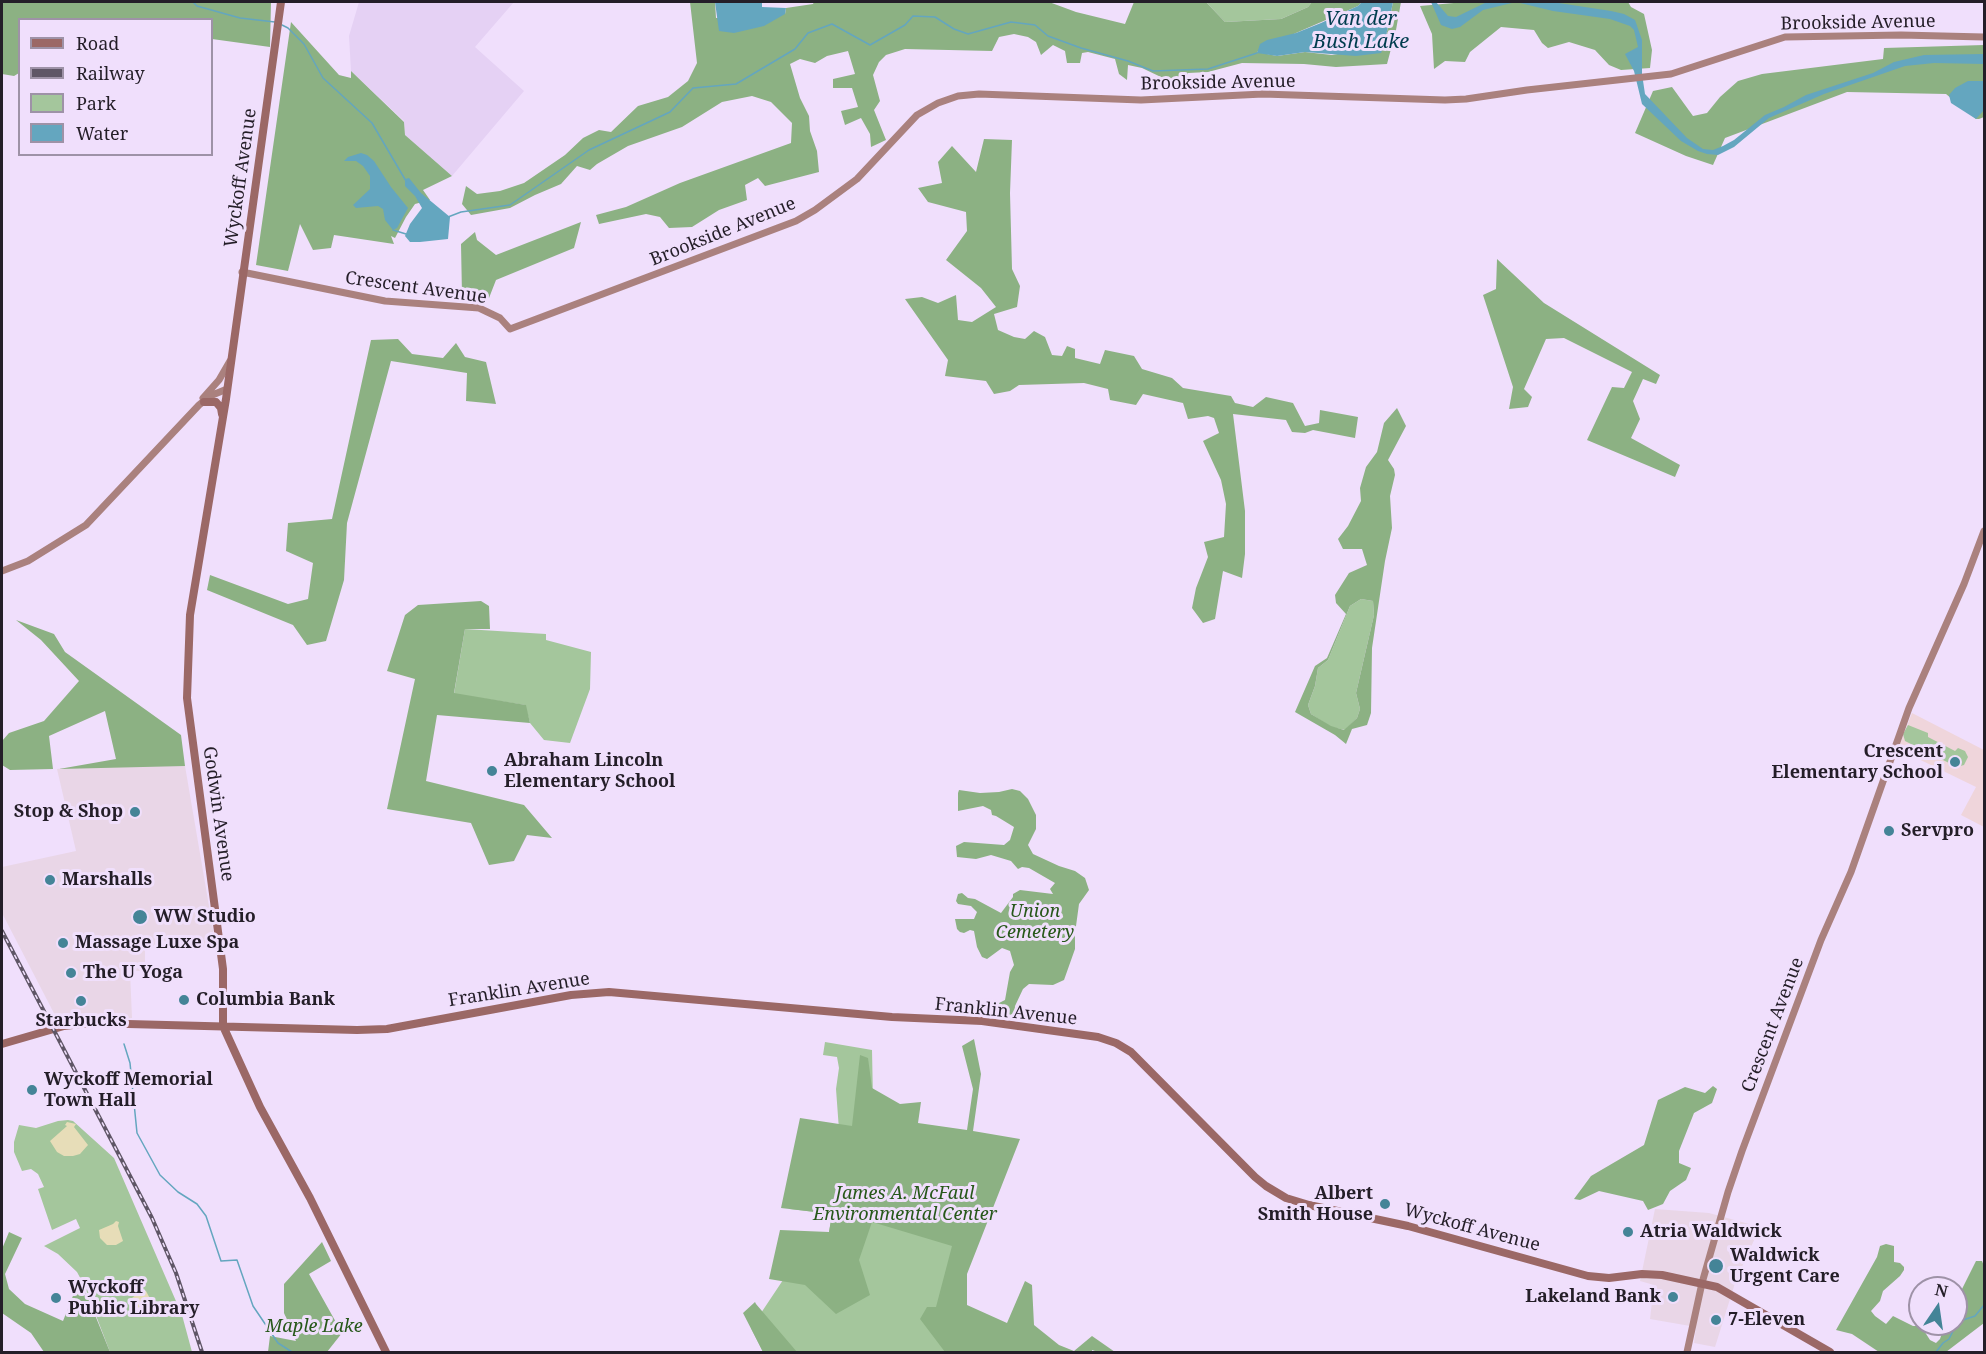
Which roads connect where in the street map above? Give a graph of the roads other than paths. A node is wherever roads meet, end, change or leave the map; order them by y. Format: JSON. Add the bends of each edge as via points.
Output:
{"nodes":[{"id":1,"x":281,"y":2,"type":"edge"},
{"id":2,"x":1984,"y":37,"type":"edge"},
{"id":3,"x":242,"y":272,"type":"junction"},
{"id":4,"x":510,"y":329,"type":"joint"},
{"id":5,"x":231,"y":360,"type":"junction"},
{"id":6,"x":227,"y":388,"type":"junction"},
{"id":7,"x":202,"y":404,"type":"junction"},
{"id":8,"x":223,"y":416,"type":"junction"},
{"id":9,"x":1984,"y":531,"type":"edge"},
{"id":10,"x":2,"y":571,"type":"edge"},
{"id":11,"x":223,"y":1026,"type":"junction"},
{"id":12,"x":2,"y":1044,"type":"edge"},
{"id":13,"x":1143,"y":1062,"type":"joint"},
{"id":14,"x":1702,"y":1283,"type":"junction"},
{"id":15,"x":386,"y":1353,"type":"edge"},
{"id":16,"x":1687,"y":1353,"type":"edge"},
{"id":17,"x":1830,"y":1353,"type":"edge"}],
"edges":[{"from":1,"to":3,"type":"main road","name":"Wyckoff Avenue"},
{"from":2,"to":4,"type":"street","name":"Brookside Avenue","via":[[1785,37],[1678,72],[1445,100],[1263,94],[1141,100],[958,96],[917,115],[857,179],[796,221]]},
{"from":3,"to":4,"type":"street","name":"Crescent Avenue","via":[[385,301],[479,308],[500,318]]},
{"from":3,"to":5,"type":"main road","name":"Wyckoff Avenue"},
{"from":5,"to":6,"type":"main road","name":"Wyckoff Avenue"},
{"from":5,"to":7,"type":"street","name":"Wyckoff Avenue","via":[[201,400]]},
{"from":6,"to":7,"type":"street","name":"Wyckoff Avenue"},
{"from":6,"to":8,"type":"main road","name":"Godwin Avenue"},
{"from":7,"to":8,"type":"main road","via":[[218,404]]},
{"from":7,"to":10,"type":"street","name":"Wyckoff Avenue","via":[[86,525],[28,561]]},
{"from":8,"to":11,"type":"main road","name":"Godwin Avenue","via":[[190,615],[187,682],[221,951]]},
{"from":9,"to":14,"type":"street","name":"Crescent Avenue","via":[[1923,672],[1851,872],[1807,976],[1735,1172]]},
{"from":11,"to":12,"type":"main road","name":"Franklin Avenue","via":[[81,1024]]},
{"from":11,"to":13,"type":"main road","name":"Franklin Avenue","via":[[387,1029],[571,995],[609,992],[892,1017],[996,1022],[1107,1040]]},
{"from":11,"to":15,"type":"main road","name":"Godwin Avenue","via":[[265,1117],[310,1198]]},
{"from":13,"to":14,"type":"main road","name":"Wyckoff Avenue","via":[[1255,1177],[1286,1198],[1408,1226],[1588,1276],[1652,1274]]},
{"from":14,"to":16,"type":"street","name":"Crescent Avenue"},
{"from":14,"to":17,"type":"main road","name":"Wyckoff Avenue","via":[[1724,1290]]}]}
